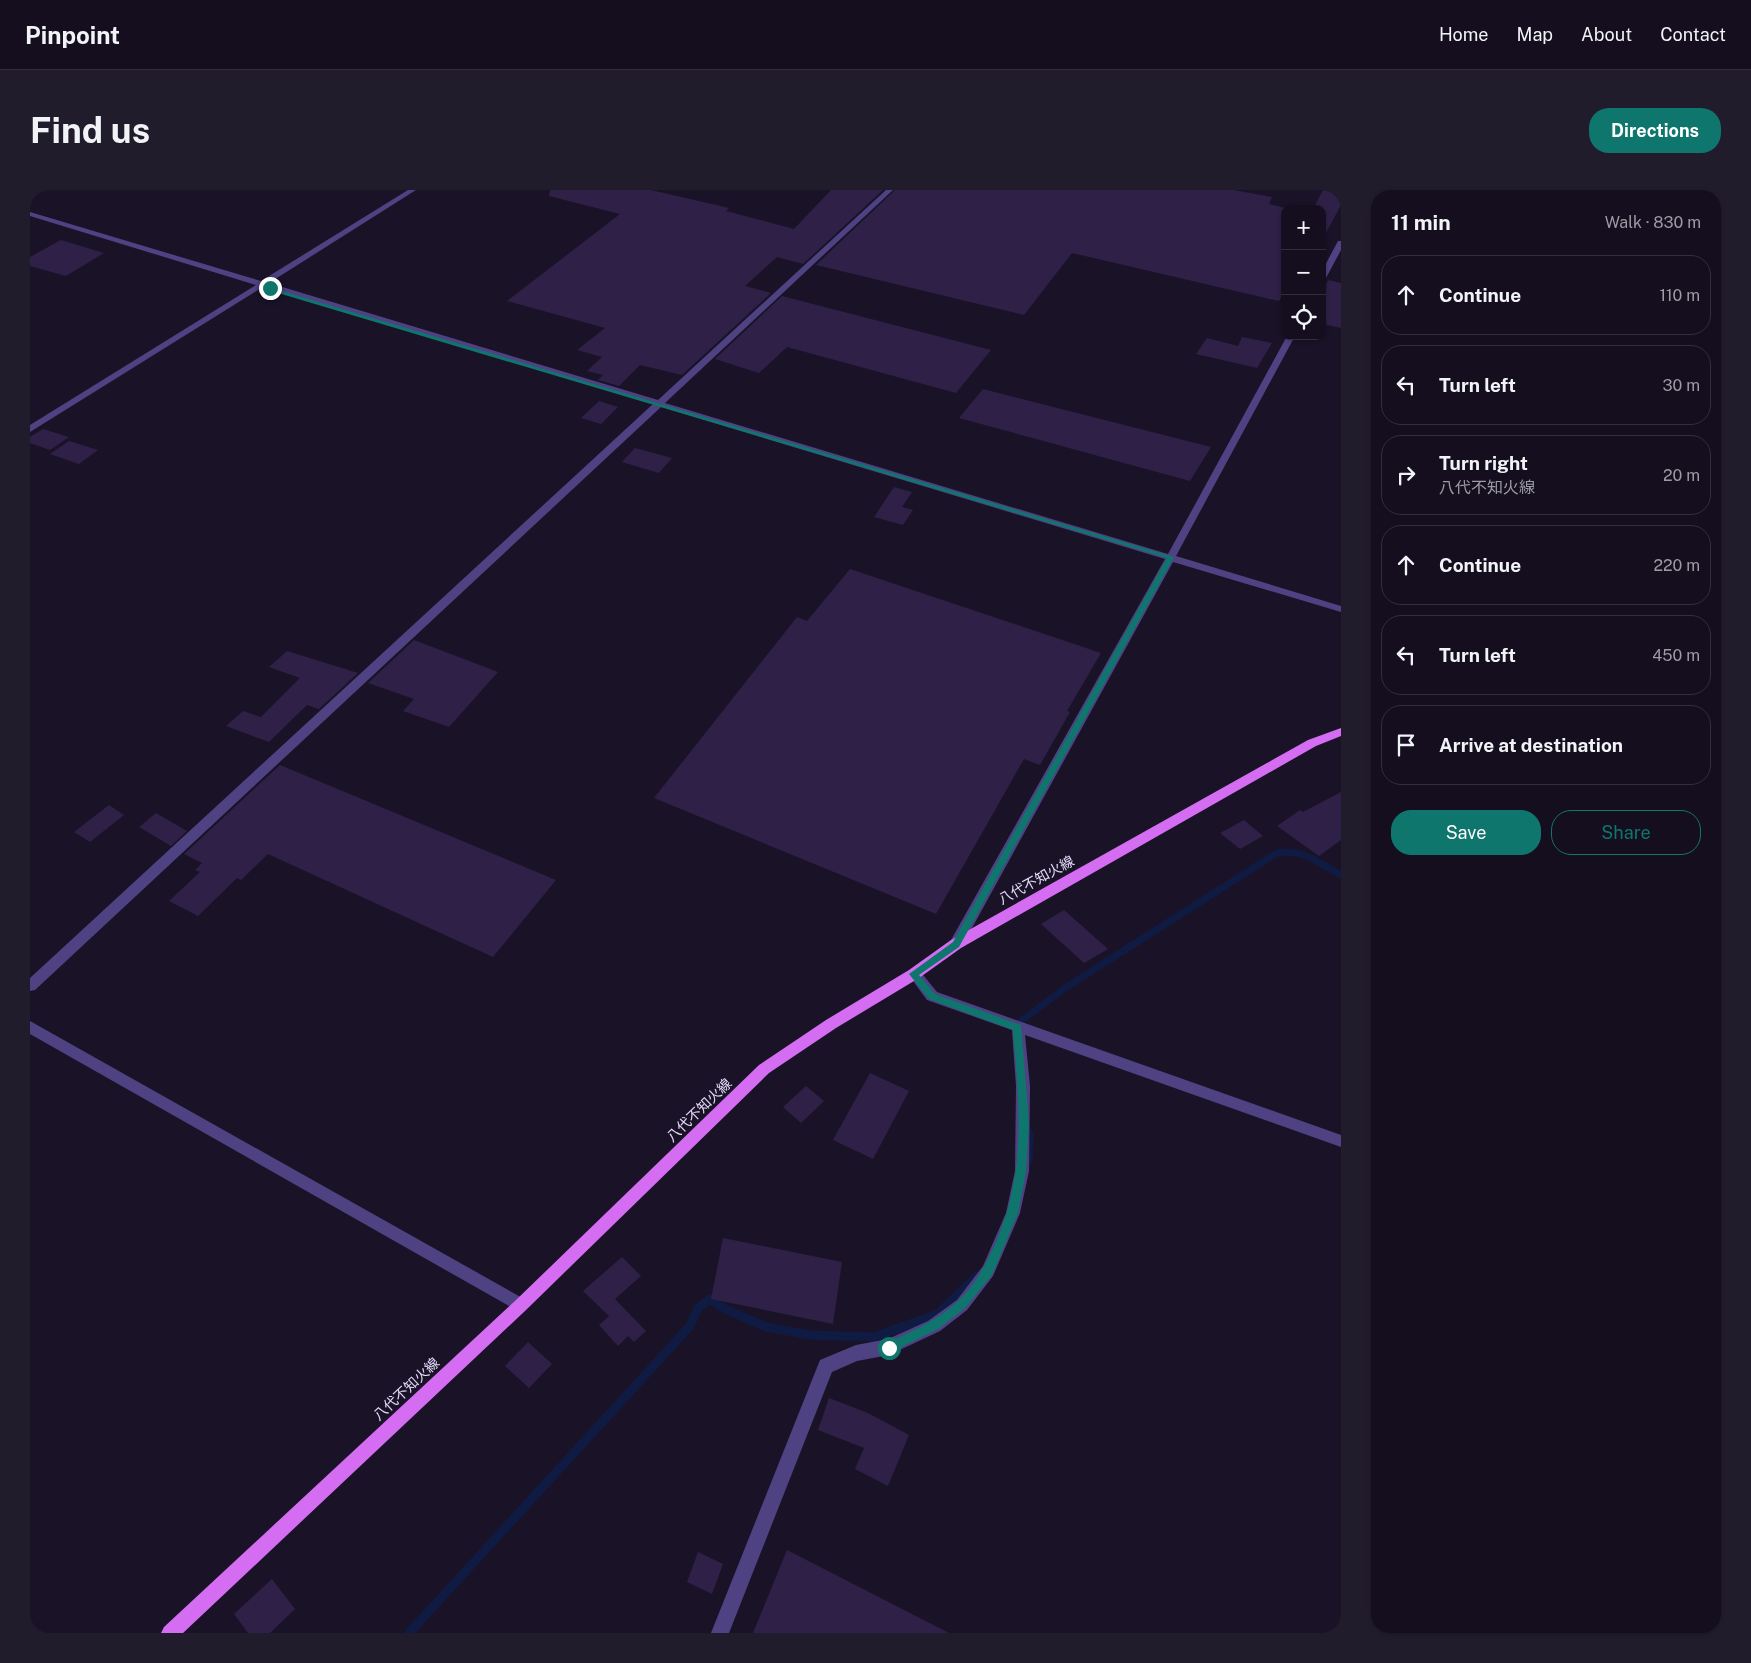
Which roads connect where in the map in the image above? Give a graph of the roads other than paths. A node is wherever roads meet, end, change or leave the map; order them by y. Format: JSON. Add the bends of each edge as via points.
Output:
{"nodes":[{"id":1,"x":413,"y":190,"type":"edge"},
{"id":2,"x":890,"y":190,"type":"edge"},
{"id":3,"x":30,"y":214,"type":"edge"},
{"id":4,"x":1341,"y":244,"type":"edge"},
{"id":5,"x":1326,"y":271,"type":"edge"},
{"id":6,"x":260,"y":284,"type":"junction"},
{"id":7,"x":1289,"y":340,"type":"edge"},
{"id":8,"x":660,"y":404,"type":"junction"},
{"id":9,"x":30,"y":429,"type":"edge"},
{"id":10,"x":1171,"y":557,"type":"junction"},
{"id":11,"x":1341,"y":610,"type":"edge"},
{"id":12,"x":1341,"y":732,"type":"edge"},
{"id":13,"x":956,"y":944,"type":"junction"},
{"id":14,"x":914,"y":974,"type":"junction"},
{"id":15,"x":30,"y":986,"type":"edge"},
{"id":16,"x":30,"y":1027,"type":"edge"},
{"id":17,"x":1018,"y":1027,"type":"junction"},
{"id":18,"x":1341,"y":1141,"type":"edge"},
{"id":19,"x":521,"y":1304,"type":"junction"},
{"id":20,"x":174,"y":1631,"type":"edge"},
{"id":21,"x":720,"y":1633,"type":"edge"}],
"edges":[{"from":1,"to":6,"type":"street"},
{"from":2,"to":8,"type":"street"},
{"from":3,"to":6,"type":"street"},
{"from":4,"to":5,"type":"street"},
{"from":6,"to":8,"type":"street"},
{"from":6,"to":9,"type":"street"},
{"from":7,"to":10,"type":"street"},
{"from":8,"to":10,"type":"street"},
{"from":8,"to":15,"type":"street"},
{"from":10,"to":11,"type":"street"},
{"from":10,"to":13,"type":"street"},
{"from":12,"to":13,"type":"main road","name":"八代不知火線","via":[[1312,743]]},
{"from":13,"to":14,"type":"main road","name":"八代不知火線"},
{"from":14,"to":17,"type":"street","via":[[932,996]]},
{"from":14,"to":19,"type":"main road","name":"八代不知火線","via":[[764,1069]]},
{"from":16,"to":19,"type":"street"},
{"from":17,"to":18,"type":"street"},
{"from":17,"to":21,"type":"street","via":[[1024,1123],[1022,1171],[1013,1213],[988,1271],[962,1305],[934,1326],[889,1348],[856,1354],[826,1366]]},
{"from":19,"to":20,"type":"main road","name":"八代不知火線"}]}
